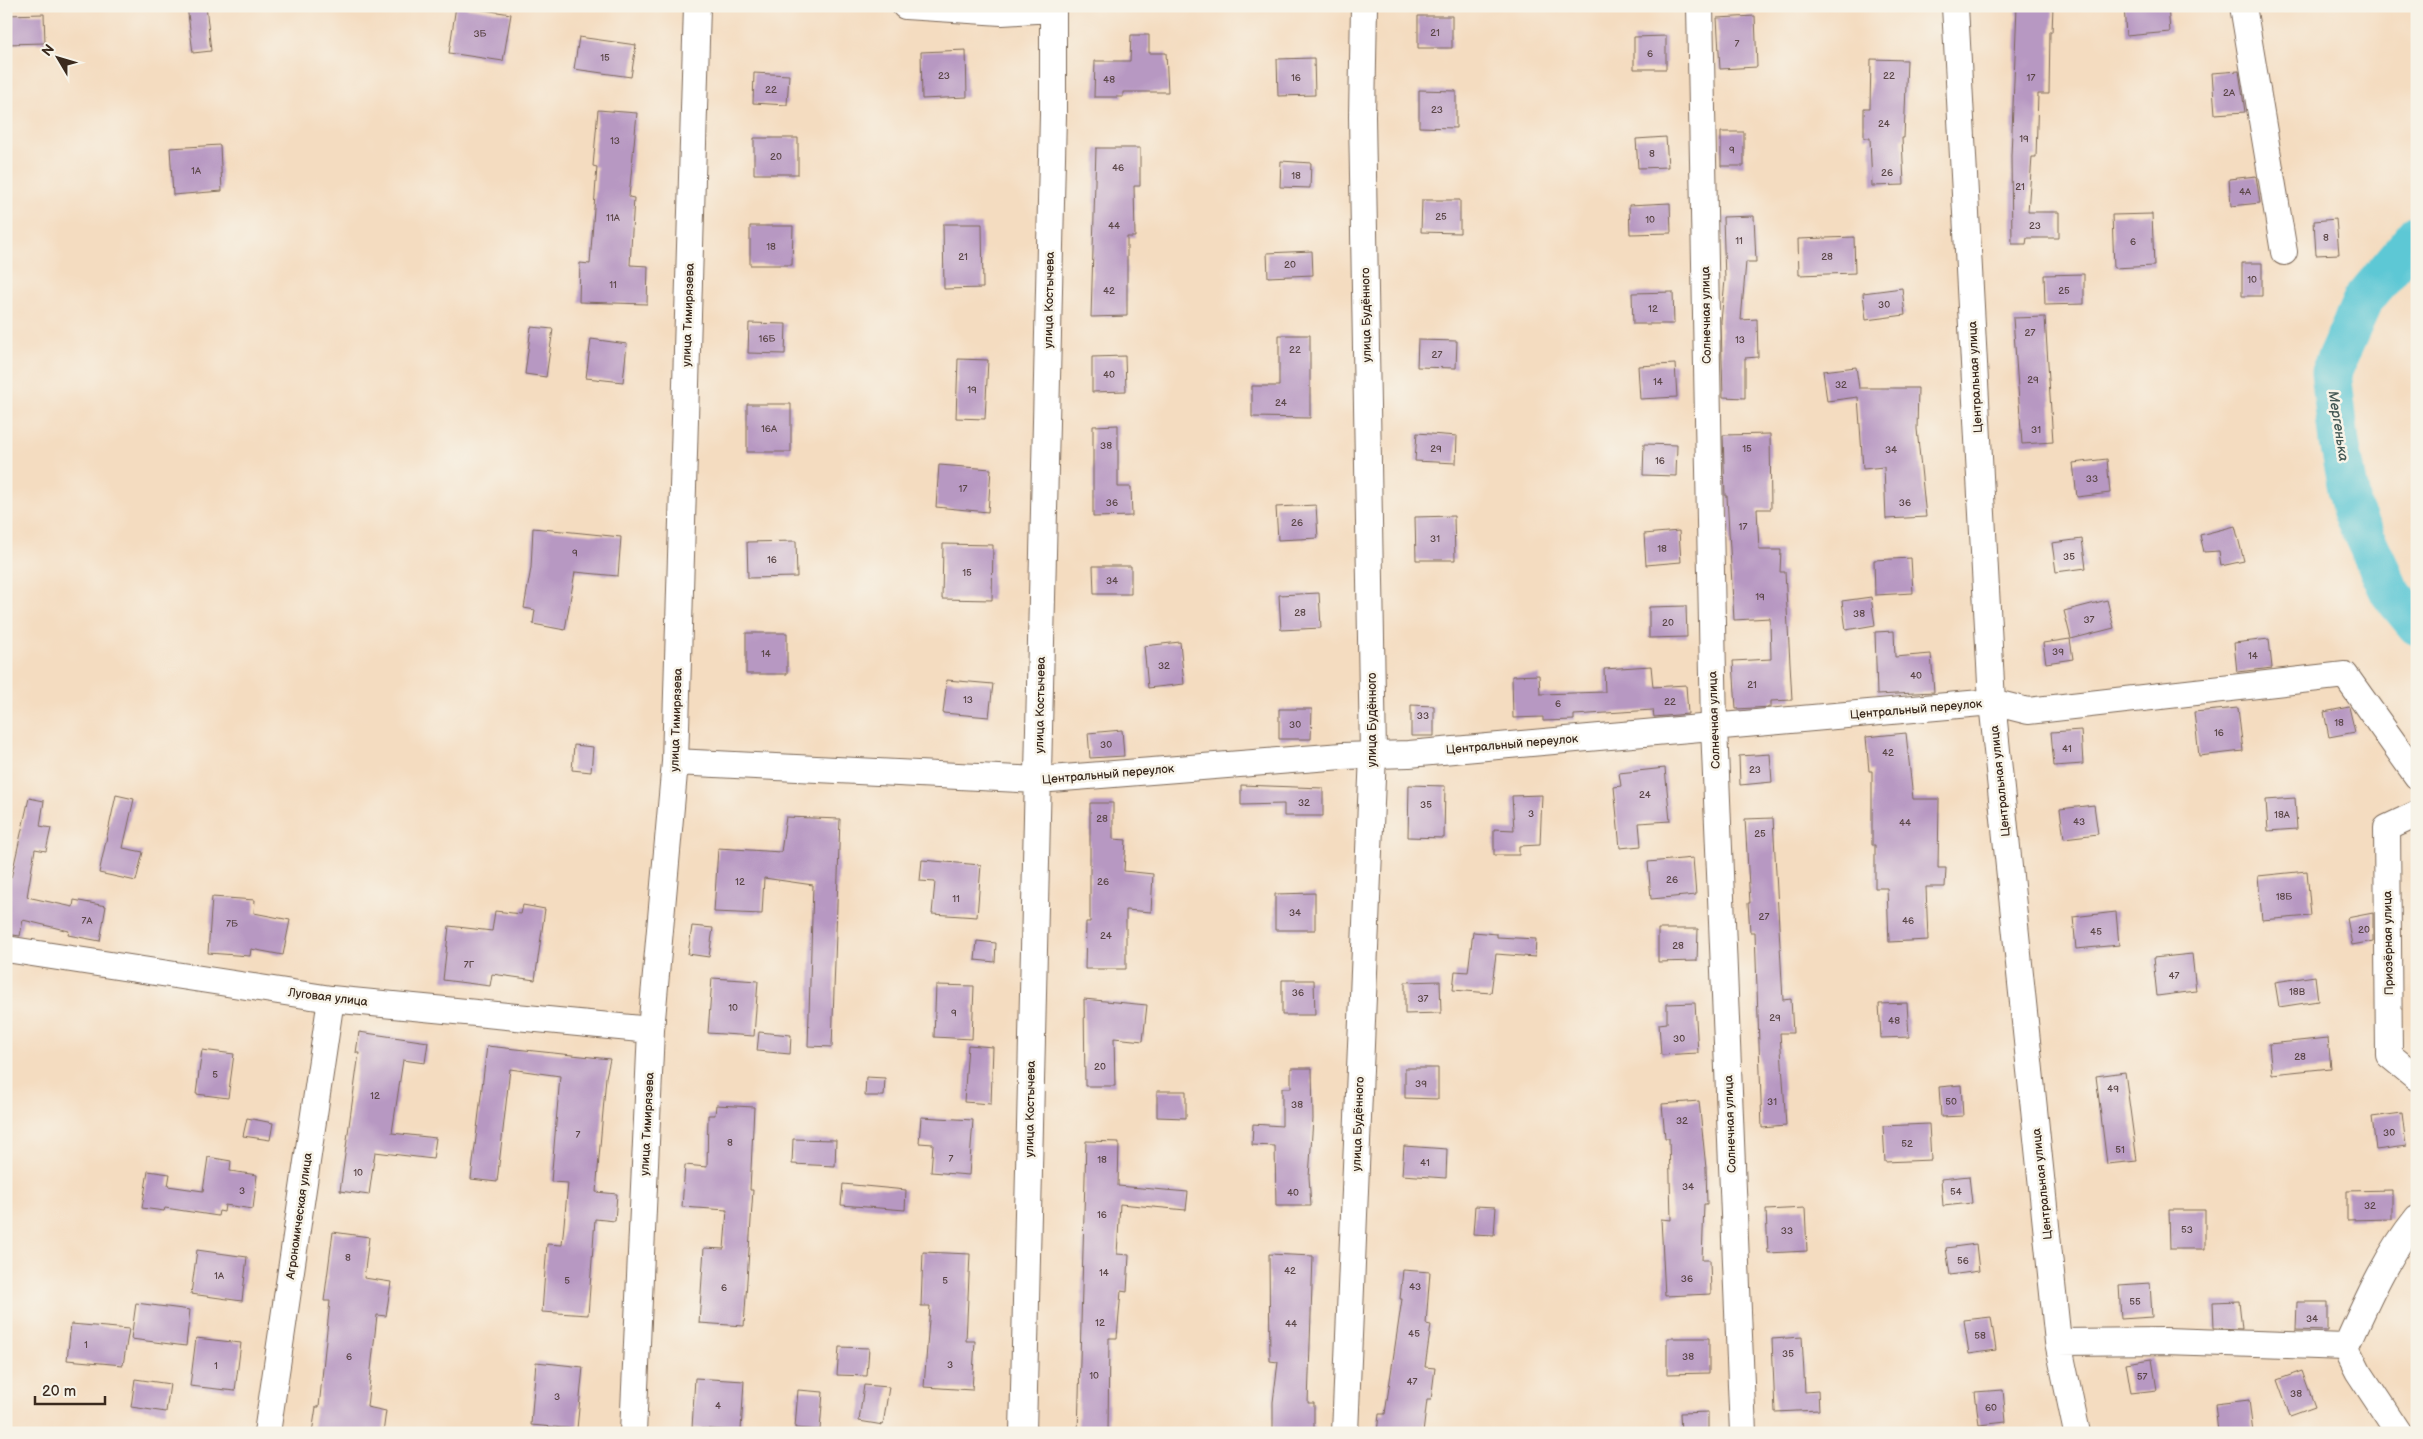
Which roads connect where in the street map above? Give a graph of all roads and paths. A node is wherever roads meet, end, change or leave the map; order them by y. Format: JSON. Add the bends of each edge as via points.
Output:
{"nodes":[{"id":1,"x":697,"y":6,"type":"edge"},
{"id":2,"x":905,"y":6,"type":"edge"},
{"id":3,"x":1364,"y":6,"type":"edge"},
{"id":4,"x":1700,"y":6,"type":"edge"},
{"id":5,"x":1955,"y":6,"type":"edge"},
{"id":6,"x":2243,"y":6,"type":"edge"},
{"id":7,"x":1053,"y":7,"type":"edge"},
{"id":8,"x":2284,"y":252,"type":"dead end"},
{"id":9,"x":1992,"y":702,"type":"junction"},
{"id":10,"x":1714,"y":727,"type":"junction"},
{"id":11,"x":1373,"y":754,"type":"junction"},
{"id":12,"x":676,"y":762,"type":"junction"},
{"id":13,"x":2417,"y":776,"type":"edge"},
{"id":14,"x":1038,"y":780,"type":"junction"},
{"id":15,"x":2417,"y":814,"type":"edge"},
{"id":16,"x":6,"y":949,"type":"edge"},
{"id":17,"x":331,"y":999,"type":"junction"},
{"id":18,"x":652,"y":1030,"type":"junction"},
{"id":19,"x":2417,"y":1078,"type":"edge"},
{"id":20,"x":2417,"y":1218,"type":"edge"},
{"id":21,"x":2058,"y":1342,"type":"junction"},
{"id":22,"x":2346,"y":1347,"type":"junction"},
{"id":23,"x":267,"y":1433,"type":"edge"},
{"id":24,"x":633,"y":1433,"type":"edge"},
{"id":25,"x":1023,"y":1433,"type":"edge"},
{"id":26,"x":1345,"y":1433,"type":"edge"},
{"id":27,"x":1743,"y":1433,"type":"edge"},
{"id":28,"x":2077,"y":1433,"type":"edge"},
{"id":29,"x":2399,"y":1433,"type":"edge"}],
"edges":[{"from":1,"to":12,"type":"street","name":"улица Тимирязева"},
{"from":2,"to":7,"type":"street","via":[[1002,12]]},
{"from":3,"to":11,"type":"street","name":"улица Будённого","via":[[1362,126]]},
{"from":4,"to":10,"type":"street","name":"Солнечная улица"},
{"from":5,"to":9,"type":"street","name":"Центральная улица"},
{"from":6,"to":8,"type":"street"},
{"from":7,"to":14,"type":"street","name":"улица Костычева","via":[[1054,114]]},
{"from":9,"to":10,"type":"street","name":"Центральный переулок"},
{"from":9,"to":13,"type":"street","name":"Центральный переулок","via":[[2028,711],[2346,675]]},
{"from":9,"to":21,"type":"street","name":"Центральная улица"},
{"from":10,"to":11,"type":"street","name":"Центральный переулок","via":[[1409,754]]},
{"from":10,"to":27,"type":"street","name":"Солнечная улица"},
{"from":11,"to":14,"type":"street","name":"Центральный переулок"},
{"from":11,"to":26,"type":"street","name":"улица Будённого"},
{"from":12,"to":14,"type":"street","name":"Центральный переулок"},
{"from":12,"to":18,"type":"street","name":"улица Тимирязева"},
{"from":14,"to":25,"type":"street","name":"улица Костычева"},
{"from":15,"to":19,"type":"street","name":"Приозёрная улица","via":[[2387,828],[2389,1055]]},
{"from":16,"to":17,"type":"street","name":"Луговая улица"},
{"from":17,"to":18,"type":"street","name":"Луговая улица"},
{"from":17,"to":23,"type":"street","name":"Агрономическая улица"},
{"from":18,"to":24,"type":"street","name":"улица Тимирязева"},
{"from":20,"to":22,"type":"street","via":[[2367,1299]]},
{"from":21,"to":22,"type":"street","via":[[2165,1340]]},
{"from":21,"to":28,"type":"street","name":"Центральная улица"},
{"from":22,"to":29,"type":"street"}]}
